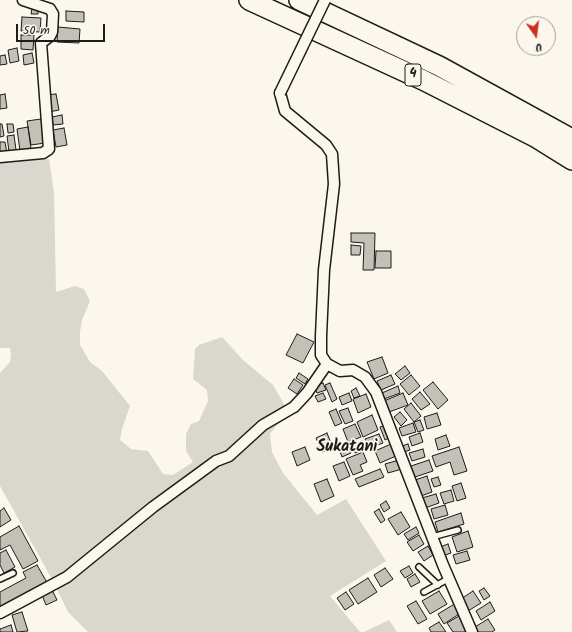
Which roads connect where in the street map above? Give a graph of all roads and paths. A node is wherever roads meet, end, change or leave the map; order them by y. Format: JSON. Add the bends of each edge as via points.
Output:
{"nodes":[{"id":1,"x":23,"y":0,"type":"edge"},
{"id":2,"x":249,"y":0,"type":"edge"},
{"id":3,"x":299,"y":0,"type":"edge"},
{"id":4,"x":325,"y":0,"type":"edge"},
{"id":5,"x":572,"y":139,"type":"edge"},
{"id":6,"x":0,"y":157,"type":"edge"},
{"id":7,"x":572,"y":160,"type":"edge"},
{"id":8,"x":327,"y":364,"type":"junction"},
{"id":9,"x":458,"y":530,"type":"dead end"},
{"id":10,"x":432,"y":537,"type":"junction"},
{"id":11,"x":419,"y":567,"type":"dead end"},
{"id":12,"x":13,"y":573,"type":"dead end"},
{"id":13,"x":0,"y":579,"type":"edge"},
{"id":14,"x":448,"y":580,"type":"junction"},
{"id":15,"x":438,"y":585,"type":"junction"},
{"id":16,"x":424,"y":592,"type":"dead end"},
{"id":17,"x":0,"y":613,"type":"edge"},
{"id":18,"x":472,"y":632,"type":"edge"}],
"edges":[{"from":1,"to":6,"type":"street","via":[[50,9],[53,14],[52,32],[41,43],[49,149],[43,153]]},
{"from":2,"to":7,"type":"highway","number":"4","via":[[423,80],[535,137]]},
{"from":3,"to":5,"type":"highway","number":"4","via":[[439,66]]},
{"from":4,"to":8,"type":"street","bridge":true,"via":[[280,93],[285,111],[326,145],[332,154],[334,184],[324,270],[320,336],[321,354]]},
{"from":8,"to":10,"type":"street","via":[[340,371],[353,370],[365,377],[376,392]]},
{"from":8,"to":17,"type":"street","via":[[294,407],[263,425],[229,456],[216,461],[153,507],[67,577]]},
{"from":9,"to":10,"type":"lane"},
{"from":10,"to":14,"type":"street"},
{"from":11,"to":15,"type":"lane"},
{"from":12,"to":13,"type":"lane"},
{"from":14,"to":15,"type":"lane"},
{"from":14,"to":18,"type":"street"},
{"from":15,"to":16,"type":"lane"}]}
